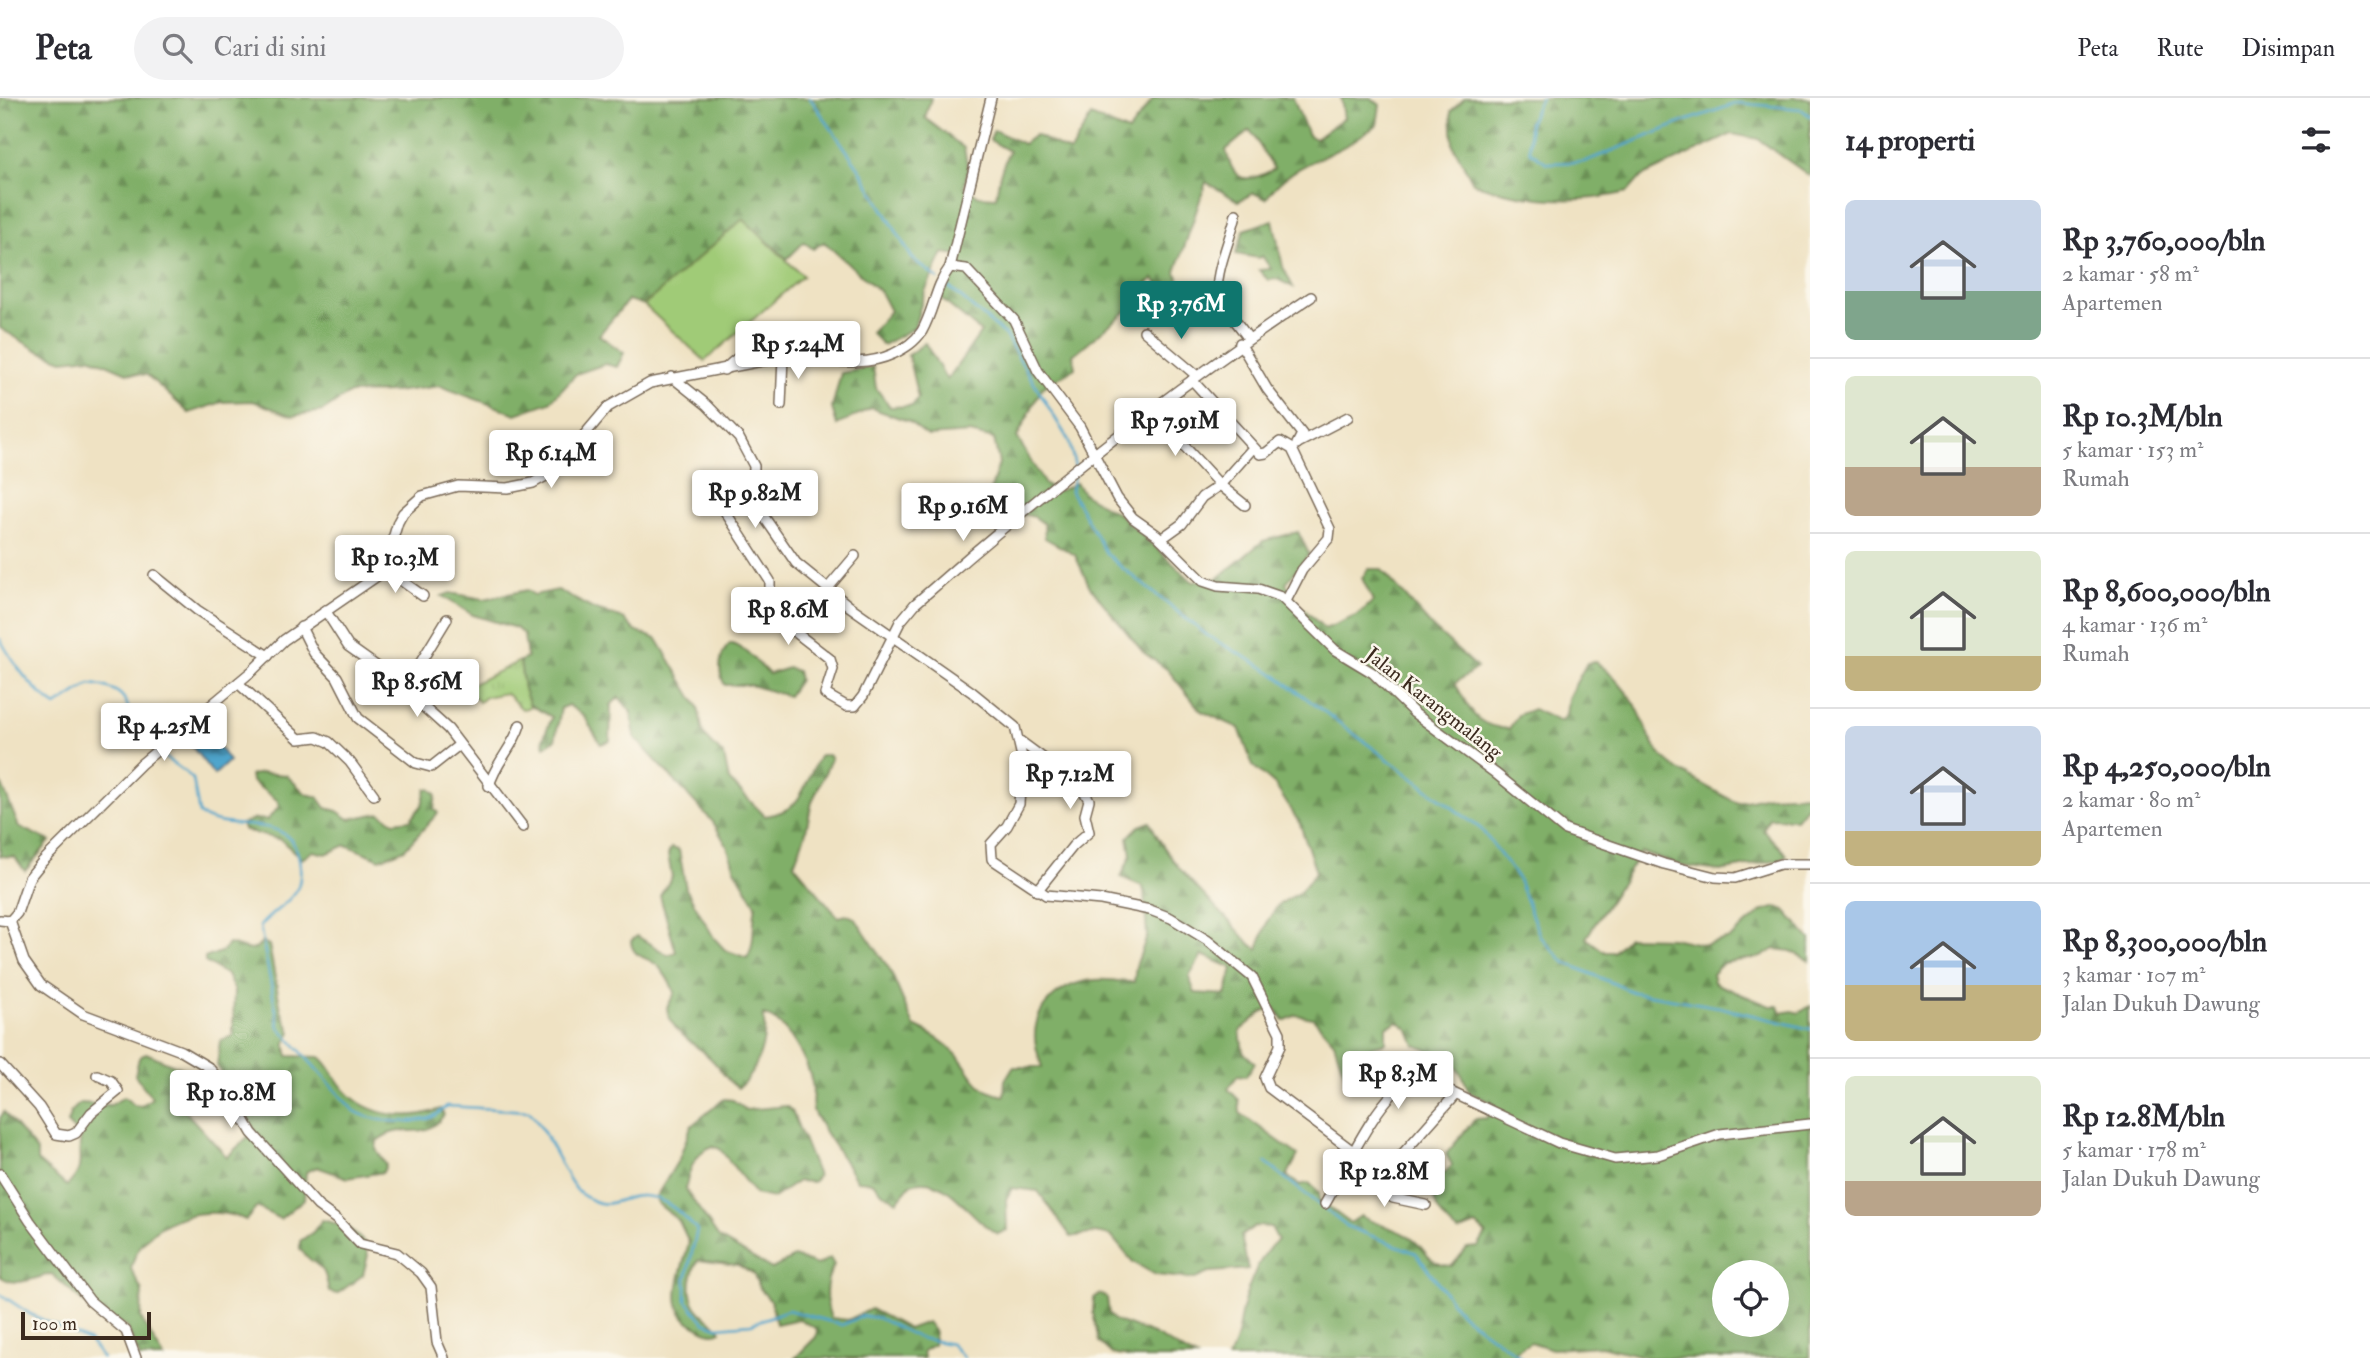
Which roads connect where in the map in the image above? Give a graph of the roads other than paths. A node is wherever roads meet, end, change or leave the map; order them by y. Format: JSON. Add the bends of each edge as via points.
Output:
{"nodes":[{"id":1,"x":991,"y":98,"type":"edge"},
{"id":2,"x":1236,"y":214,"type":"dead end"},
{"id":3,"x":950,"y":267,"type":"junction"},
{"id":4,"x":1311,"y":297,"type":"dead end"},
{"id":5,"x":1144,"y":331,"type":"dead end"},
{"id":6,"x":1244,"y":341,"type":"junction"},
{"id":7,"x":783,"y":357,"type":"junction"},
{"id":8,"x":833,"y":363,"type":"junction"},
{"id":9,"x":723,"y":371,"type":"junction"},
{"id":10,"x":673,"y":377,"type":"junction"},
{"id":11,"x":1195,"y":378,"type":"junction"},
{"id":12,"x":781,"y":405,"type":"dead end"},
{"id":13,"x":1152,"y":411,"type":"junction"},
{"id":14,"x":1348,"y":416,"type":"dead end"},
{"id":15,"x":1295,"y":447,"type":"junction"},
{"id":16,"x":1253,"y":448,"type":"junction"},
{"id":17,"x":1096,"y":454,"type":"junction"},
{"id":18,"x":1220,"y":485,"type":"junction"},
{"id":19,"x":752,"y":491,"type":"junction"},
{"id":20,"x":1245,"y":505,"type":"dead end"},
{"id":21,"x":1161,"y":539,"type":"junction"},
{"id":22,"x":855,"y":555,"type":"dead end"},
{"id":23,"x":384,"y":569,"type":"junction"},
{"id":24,"x":154,"y":575,"type":"dead end"},
{"id":25,"x":828,"y":588,"type":"junction"},
{"id":26,"x":423,"y":596,"type":"dead end"},
{"id":27,"x":1286,"y":601,"type":"junction"},
{"id":28,"x":325,"y":610,"type":"junction"},
{"id":29,"x":447,"y":619,"type":"dead end"},
{"id":30,"x":301,"y":627,"type":"junction"},
{"id":31,"x":894,"y":636,"type":"junction"},
{"id":32,"x":268,"y":656,"type":"junction"},
{"id":33,"x":238,"y":683,"type":"junction"},
{"id":34,"x":405,"y":688,"type":"junction"},
{"id":35,"x":520,"y":724,"type":"dead end"},
{"id":36,"x":1020,"y":741,"type":"junction"},
{"id":37,"x":459,"y":746,"type":"junction"},
{"id":38,"x":489,"y":786,"type":"junction"},
{"id":39,"x":374,"y":795,"type":"dead end"},
{"id":40,"x":523,"y":827,"type":"dead end"},
{"id":41,"x":1810,"y":864,"type":"edge"},
{"id":42,"x":1037,"y":891,"type":"junction"},
{"id":43,"x":3,"y":922,"type":"edge"},
{"id":44,"x":0,"y":1064,"type":"edge"},
{"id":45,"x":97,"y":1075,"type":"dead end"},
{"id":46,"x":1455,"y":1095,"type":"junction"},
{"id":47,"x":1810,"y":1124,"type":"edge"},
{"id":48,"x":1353,"y":1151,"type":"junction"},
{"id":49,"x":1390,"y":1169,"type":"junction"},
{"id":50,"x":0,"y":1174,"type":"edge"},
{"id":51,"x":1325,"y":1204,"type":"dead end"},
{"id":52,"x":1426,"y":1205,"type":"dead end"},
{"id":53,"x":136,"y":1358,"type":"edge"},
{"id":54,"x":444,"y":1358,"type":"edge"}],
"edges":[{"from":1,"to":3,"type":"street"},
{"from":2,"to":6,"type":"street","via":[[1230,245],[1219,268],[1218,290]]},
{"from":3,"to":8,"type":"street","via":[[924,328],[910,344],[882,359]]},
{"from":3,"to":17,"type":"street","name":"Jalan Karangmalang","via":[[966,269],[1014,320],[1038,371]]},
{"from":4,"to":6,"type":"street"},
{"from":5,"to":11,"type":"street"},
{"from":6,"to":11,"type":"street"},
{"from":6,"to":15,"type":"street","via":[[1267,389],[1302,433]]},
{"from":7,"to":8,"type":"street"},
{"from":7,"to":9,"type":"street"},
{"from":7,"to":12,"type":"street"},
{"from":8,"to":9,"type":"street","via":[[799,340],[781,340],[746,350]]},
{"from":9,"to":10,"type":"street"},
{"from":10,"to":19,"type":"street","via":[[739,438],[754,466]]},
{"from":10,"to":23,"type":"street","via":[[650,383],[608,407],[561,464],[533,483],[508,488],[458,485],[422,496],[398,522]]},
{"from":11,"to":13,"type":"street"},
{"from":11,"to":16,"type":"street"},
{"from":13,"to":17,"type":"street"},
{"from":13,"to":18,"type":"street"},
{"from":14,"to":15,"type":"street"},
{"from":15,"to":16,"type":"street","via":[[1280,442],[1263,455]]},
{"from":15,"to":27,"type":"street","via":[[1330,533]]},
{"from":16,"to":18,"type":"street"},
{"from":17,"to":21,"type":"street","name":"Jalan Karangmalang","via":[[1117,498],[1133,518]]},
{"from":17,"to":31,"type":"street","via":[[915,604]]},
{"from":18,"to":20,"type":"street"},
{"from":18,"to":21,"type":"street"},
{"from":19,"to":25,"type":"street","via":[[753,501],[790,557]]},
{"from":19,"to":31,"type":"street","via":[[728,507],[727,515],[770,581],[763,607],[832,663],[827,696],[855,706]]},
{"from":21,"to":27,"type":"street","name":"Jalan Karangmalang","via":[[1209,584],[1258,589]]},
{"from":22,"to":25,"type":"street"},
{"from":23,"to":26,"type":"street"},
{"from":23,"to":28,"type":"street"},
{"from":24,"to":32,"type":"street","via":[[197,610]]},
{"from":25,"to":31,"type":"street"},
{"from":27,"to":41,"type":"street","name":"Jalan Karangmalang","via":[[1335,650],[1373,673],[1414,713],[1565,830],[1715,877],[1735,878],[1780,864]]},
{"from":28,"to":30,"type":"street"},
{"from":28,"to":34,"type":"street","via":[[348,646]]},
{"from":29,"to":34,"type":"street"},
{"from":30,"to":32,"type":"street"},
{"from":30,"to":37,"type":"street","via":[[314,653],[337,677],[358,718],[415,763],[431,767]]},
{"from":31,"to":36,"type":"street","via":[[1005,717]]},
{"from":32,"to":33,"type":"street"},
{"from":33,"to":39,"type":"street","via":[[299,739],[317,737],[334,746]]},
{"from":33,"to":43,"type":"street","via":[[167,740],[42,862],[29,878],[17,912]]},
{"from":34,"to":37,"type":"street","via":[[448,729]]},
{"from":35,"to":38,"type":"street"},
{"from":36,"to":42,"type":"street","via":[[1019,804],[989,854]]},
{"from":36,"to":42,"type":"street","via":[[1081,786],[1089,800],[1084,815],[1089,832]]},
{"from":37,"to":38,"type":"street"},
{"from":38,"to":40,"type":"street"},
{"from":42,"to":48,"type":"street","via":[[1066,899],[1112,902],[1171,918],[1236,963],[1252,977],[1280,1033],[1280,1046],[1265,1078],[1269,1088]]},
{"from":43,"to":54,"type":"street","via":[[41,985],[83,1014],[201,1062],[225,1085],[252,1133],[318,1206],[360,1244],[397,1253],[421,1273],[431,1287],[437,1342]]},
{"from":44,"to":45,"type":"street","via":[[61,1136],[76,1133],[91,1113],[118,1091],[111,1081]]},
{"from":46,"to":47,"type":"street","via":[[1559,1143],[1615,1159],[1658,1155],[1720,1134]]},
{"from":46,"to":48,"type":"street","via":[[1426,1082],[1408,1083],[1384,1105]]},
{"from":46,"to":49,"type":"street"},
{"from":48,"to":49,"type":"street"},
{"from":48,"to":51,"type":"street"},
{"from":49,"to":52,"type":"street","via":[[1393,1198]]},
{"from":50,"to":53,"type":"street","via":[[90,1301],[126,1331]]}]}
